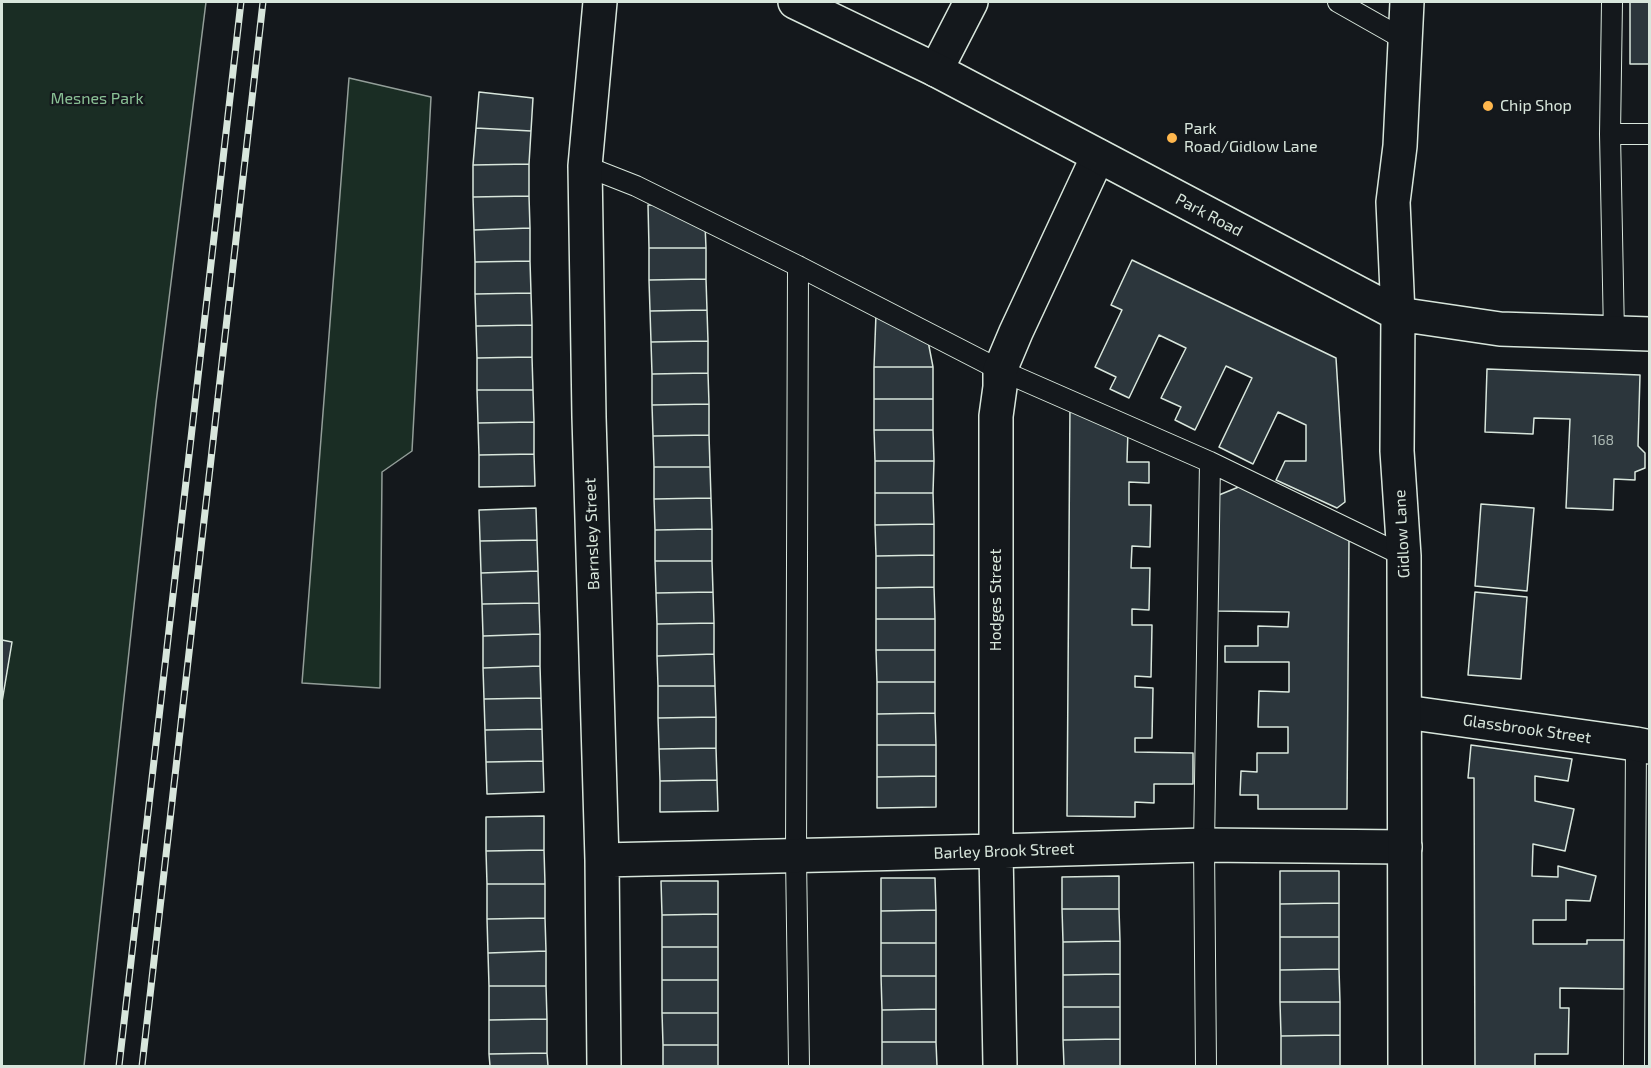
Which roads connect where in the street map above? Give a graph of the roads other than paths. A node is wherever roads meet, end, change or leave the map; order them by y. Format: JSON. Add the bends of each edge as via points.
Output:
{"nodes":[{"id":1,"x":600,"y":2,"type":"edge"},
{"id":2,"x":795,"y":2,"type":"edge"},
{"id":3,"x":971,"y":2,"type":"edge"},
{"id":4,"x":1338,"y":2,"type":"edge"},
{"id":5,"x":1407,"y":2,"type":"edge"},
{"id":6,"x":1612,"y":2,"type":"edge"},
{"id":7,"x":1405,"y":40,"type":"junction"},
{"id":8,"x":936,"y":70,"type":"junction"},
{"id":9,"x":1610,"y":134,"type":"junction"},
{"id":10,"x":1650,"y":134,"type":"edge"},
{"id":11,"x":1098,"y":156,"type":"junction"},
{"id":12,"x":585,"y":166,"type":"junction"},
{"id":13,"x":798,"y":266,"type":"junction"},
{"id":14,"x":1398,"y":314,"type":"junction"},
{"id":15,"x":1614,"y":334,"type":"junction"},
{"id":16,"x":1650,"y":334,"type":"edge"},
{"id":17,"x":1000,"y":370,"type":"junction"},
{"id":18,"x":1210,"y":462,"type":"junction"},
{"id":19,"x":1404,"y":556,"type":"junction"},
{"id":20,"x":1405,"y":712,"type":"junction"},
{"id":21,"x":1643,"y":746,"type":"edge"},
{"id":22,"x":1204,"y":845,"type":"junction"},
{"id":23,"x":1406,"y":847,"type":"junction"},
{"id":24,"x":996,"y":851,"type":"junction"},
{"id":25,"x":796,"y":856,"type":"junction"},
{"id":26,"x":602,"y":860,"type":"junction"},
{"id":27,"x":1642,"y":907,"type":"edge"},
{"id":28,"x":604,"y":1066,"type":"edge"},
{"id":29,"x":799,"y":1066,"type":"edge"},
{"id":30,"x":1000,"y":1066,"type":"edge"},
{"id":31,"x":1206,"y":1066,"type":"edge"},
{"id":32,"x":1405,"y":1066,"type":"edge"},
{"id":33,"x":1634,"y":1066,"type":"edge"}],
"edges":[{"from":1,"to":12,"type":"street","name":"Barnsley Street"},
{"from":2,"to":8,"type":"street","name":"Park Road"},
{"from":3,"to":8,"type":"street"},
{"from":4,"to":7,"type":"lane"},
{"from":5,"to":7,"type":"street","name":"Gidlow Lane"},
{"from":6,"to":9,"type":"lane"},
{"from":7,"to":14,"type":"street","name":"Gidlow Lane","via":[[1393,202]]},
{"from":8,"to":11,"type":"street","name":"Park Road"},
{"from":9,"to":10,"type":"lane"},
{"from":9,"to":15,"type":"lane"},
{"from":11,"to":14,"type":"street","name":"Park Road"},
{"from":11,"to":17,"type":"street","name":"Hodges Street"},
{"from":12,"to":13,"type":"lane","via":[[636,186]]},
{"from":12,"to":26,"type":"street","name":"Barnsley Street"},
{"from":13,"to":17,"type":"lane"},
{"from":13,"to":25,"type":"lane"},
{"from":14,"to":15,"type":"street","name":"Park Road","via":[[1500,330]]},
{"from":14,"to":19,"type":"street","name":"Gidlow Lane","via":[[1397,452]]},
{"from":15,"to":16,"type":"street","name":"Park Road"},
{"from":17,"to":18,"type":"lane"},
{"from":17,"to":24,"type":"street","name":"Hodges Street","via":[[996,416]]},
{"from":18,"to":19,"type":"lane"},
{"from":18,"to":22,"type":"lane"},
{"from":19,"to":20,"type":"street","name":"Gidlow Lane"},
{"from":20,"to":21,"type":"street","name":"Glassbrook Street"},
{"from":20,"to":23,"type":"street","name":"Gidlow Lane"},
{"from":21,"to":27,"type":"lane"},
{"from":22,"to":23,"type":"street","name":"Barley Brook Street"},
{"from":22,"to":24,"type":"street","name":"Barley Brook Street"},
{"from":22,"to":31,"type":"lane"},
{"from":23,"to":32,"type":"street","name":"Gidlow Lane"},
{"from":24,"to":25,"type":"street","name":"Barley Brook Street"},
{"from":24,"to":30,"type":"street","name":"Hodges Street"},
{"from":25,"to":26,"type":"street","name":"Barley Brook Street"},
{"from":25,"to":29,"type":"lane"},
{"from":26,"to":28,"type":"street","name":"Barnsley Street"},
{"from":27,"to":33,"type":"lane"}]}
